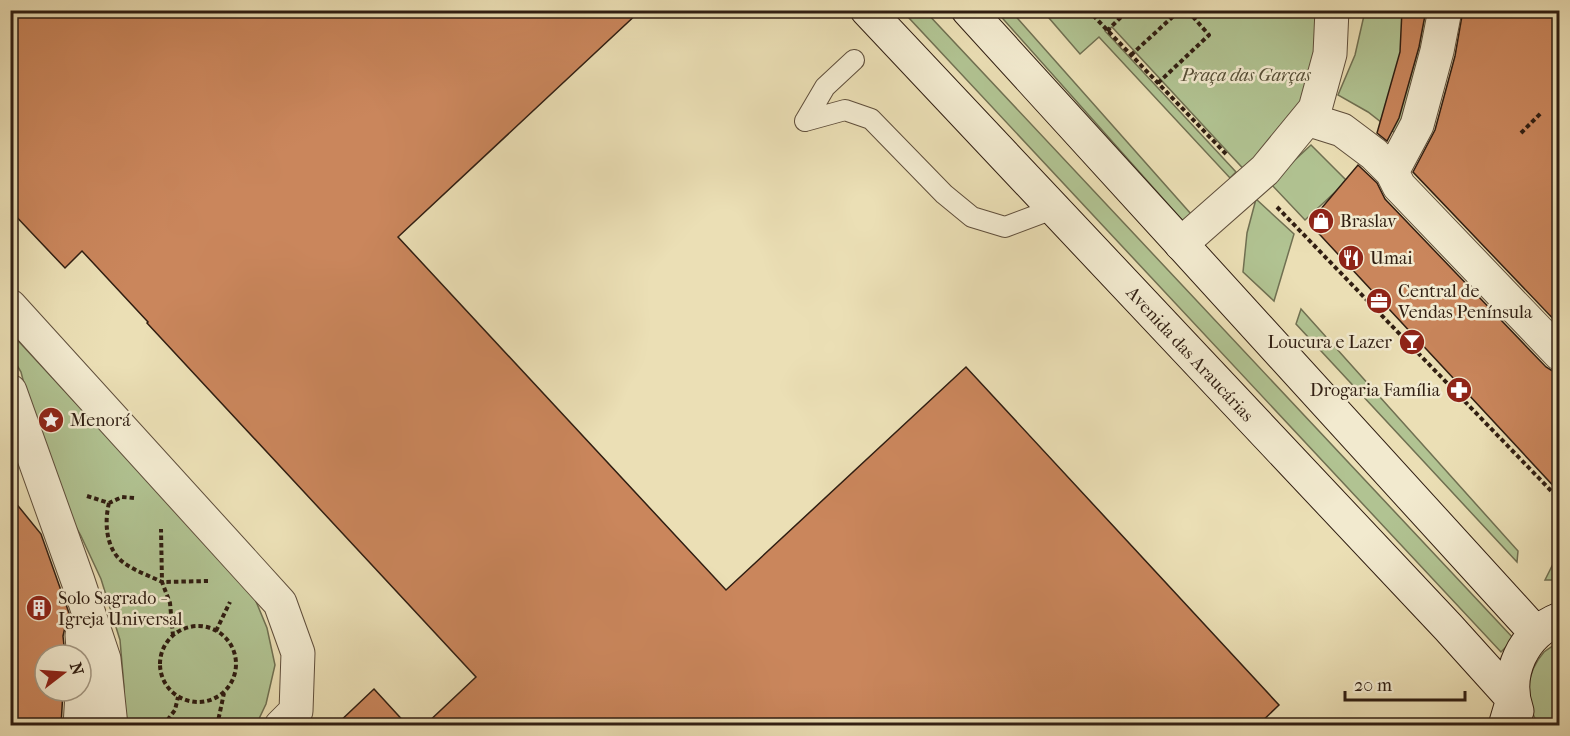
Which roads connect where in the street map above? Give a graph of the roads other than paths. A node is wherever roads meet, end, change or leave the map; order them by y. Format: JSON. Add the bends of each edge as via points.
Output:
{"nodes":[{"id":1,"x":867,"y":10,"type":"edge"},
{"id":2,"x":968,"y":10,"type":"edge"},
{"id":3,"x":1332,"y":10,"type":"edge"},
{"id":4,"x":1349,"y":10,"type":"edge"},
{"id":5,"x":1445,"y":10,"type":"edge"},
{"id":6,"x":854,"y":60,"type":"dead end"},
{"id":7,"x":1324,"y":75,"type":"junction"},
{"id":8,"x":1307,"y":119,"type":"junction"},
{"id":9,"x":1392,"y":172,"type":"junction"},
{"id":10,"x":1053,"y":209,"type":"junction"},
{"id":11,"x":1181,"y":244,"type":"junction"},
{"id":12,"x":10,"y":306,"type":"edge"},
{"id":13,"x":1560,"y":354,"type":"edge"},
{"id":14,"x":10,"y":391,"type":"edge"},
{"id":15,"x":78,"y":581,"type":"junction"},
{"id":16,"x":1548,"y":626,"type":"edge"},
{"id":17,"x":1514,"y":717,"type":"edge"},
{"id":18,"x":80,"y":726,"type":"edge"},
{"id":19,"x":111,"y":726,"type":"edge"},
{"id":20,"x":281,"y":726,"type":"edge"}],
"edges":[{"from":1,"to":10,"type":"street","name":"Avenida das Araucárias"},
{"from":2,"to":11,"type":"street"},
{"from":3,"to":7,"type":"street","via":[[1330,54]]},
{"from":4,"to":7,"type":"street","via":[[1341,68]]},
{"from":5,"to":9,"type":"street","via":[[1417,125]]},
{"from":6,"to":10,"type":"lane","via":[[825,87],[805,121],[845,110],[871,119],[972,217],[1005,226]]},
{"from":7,"to":8,"type":"street","via":[[1316,109]]},
{"from":8,"to":9,"type":"street","via":[[1342,129]]},
{"from":8,"to":11,"type":"street","via":[[1253,182]]},
{"from":9,"to":13,"type":"street","via":[[1399,186]]},
{"from":10,"to":17,"type":"street","name":"Avenida das Araucárias","via":[[1431,609]]},
{"from":11,"to":16,"type":"street"},
{"from":12,"to":20,"type":"street","via":[[280,603],[298,653],[296,711]]},
{"from":14,"to":15,"type":"street"},
{"from":15,"to":18,"type":"street","via":[[84,662]]},
{"from":15,"to":19,"type":"street","via":[[104,659]]},
{"from":16,"to":17,"type":"street","via":[[1521,651],[1513,675]]}]}
